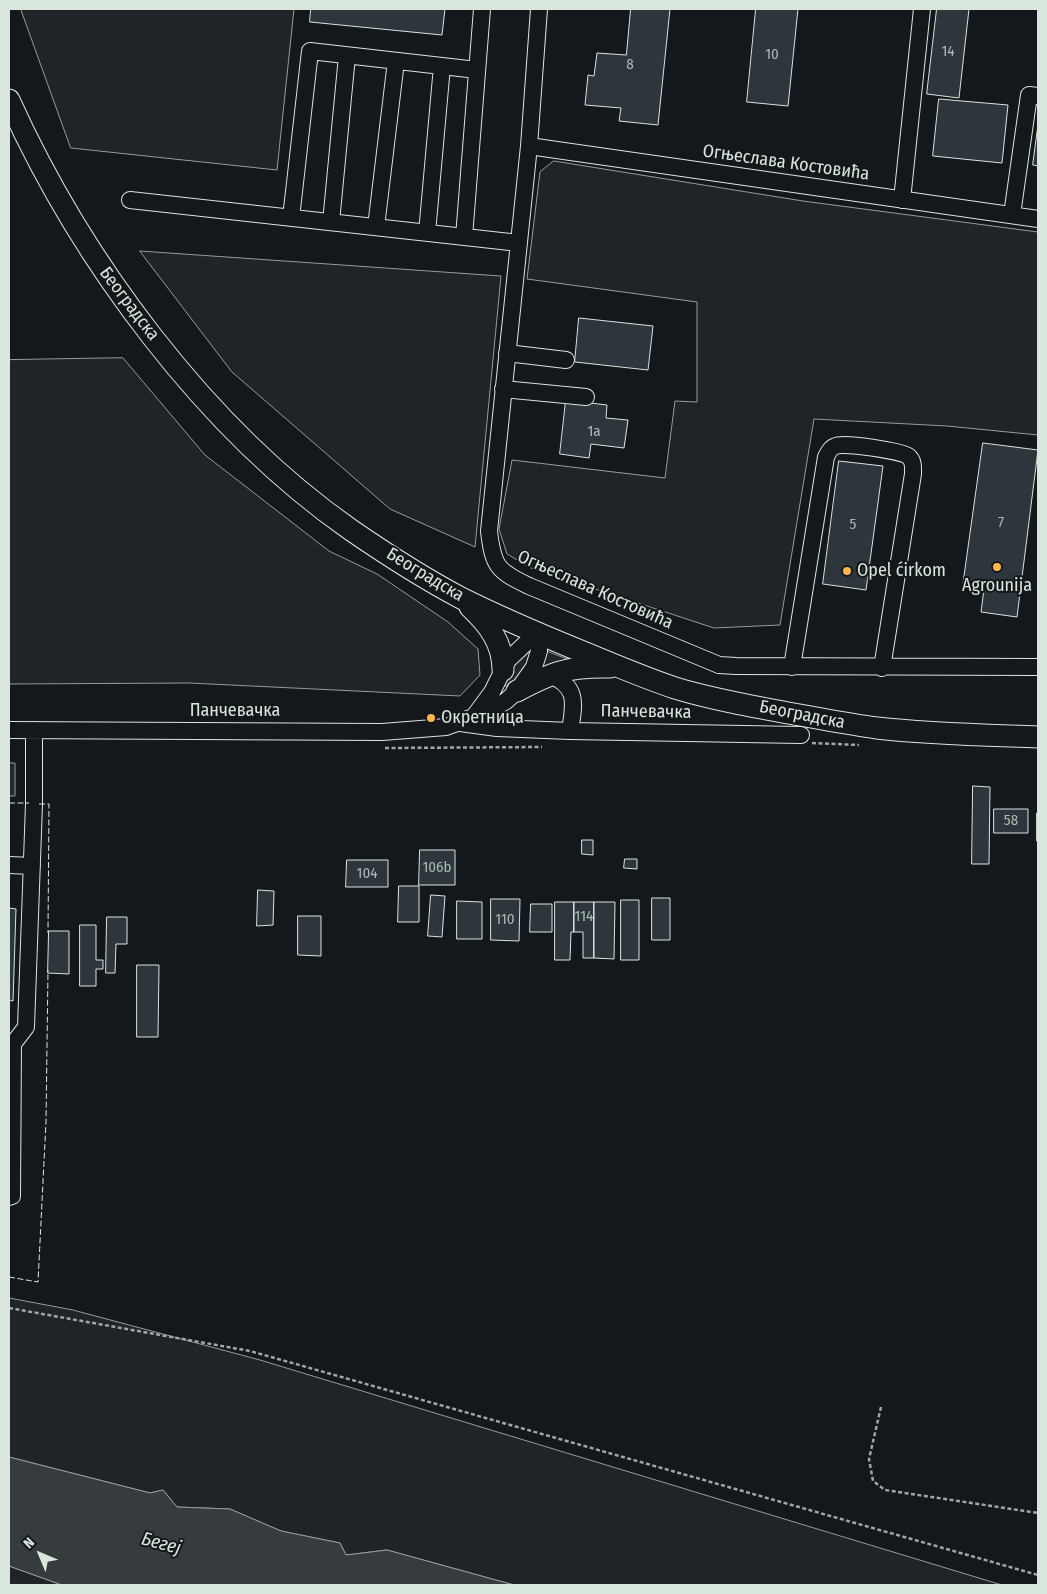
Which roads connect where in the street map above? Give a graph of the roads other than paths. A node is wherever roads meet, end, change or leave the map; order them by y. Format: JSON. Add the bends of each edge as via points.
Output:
{"nodes":[{"id":1,"x":482,"y":9,"type":"edge"},
{"id":2,"x":540,"y":9,"type":"edge"},
{"id":3,"x":922,"y":9,"type":"edge"},
{"id":4,"x":347,"y":56,"type":"junction"},
{"id":5,"x":396,"y":61,"type":"junction"},
{"id":6,"x":442,"y":66,"type":"junction"},
{"id":7,"x":477,"y":70,"type":"junction"},
{"id":8,"x":1038,"y":96,"type":"edge"},
{"id":9,"x":9,"y":100,"type":"edge"},
{"id":10,"x":529,"y":146,"type":"junction"},
{"id":11,"x":130,"y":200,"type":"dead end"},
{"id":12,"x":902,"y":200,"type":"junction"},
{"id":13,"x":1012,"y":215,"type":"junction"},
{"id":14,"x":291,"y":218,"type":"junction"},
{"id":15,"x":1038,"y":219,"type":"edge"},
{"id":16,"x":332,"y":222,"type":"junction"},
{"id":17,"x":376,"y":227,"type":"junction"},
{"id":18,"x":427,"y":233,"type":"junction"},
{"id":19,"x":464,"y":237,"type":"junction"},
{"id":20,"x":519,"y":243,"type":"junction"},
{"id":21,"x":507,"y":353,"type":"junction"},
{"id":22,"x":566,"y":360,"type":"dead end"},
{"id":23,"x":504,"y":389,"type":"junction"},
{"id":24,"x":586,"y":397,"type":"dead end"},
{"id":25,"x":459,"y":597,"type":"junction"},
{"id":26,"x":539,"y":634,"type":"junction"},
{"id":27,"x":620,"y":667,"type":"junction"},
{"id":28,"x":792,"y":667,"type":"junction"},
{"id":29,"x":1038,"y":667,"type":"edge"},
{"id":30,"x":882,"y":668,"type":"junction"},
{"id":31,"x":503,"y":670,"type":"junction"},
{"id":32,"x":550,"y":675,"type":"junction"},
{"id":33,"x":518,"y":691,"type":"junction"},
{"id":34,"x":466,"y":720,"type":"junction"},
{"id":35,"x":9,"y":730,"type":"edge"},
{"id":36,"x":34,"y":730,"type":"junction"},
{"id":37,"x":570,"y":731,"type":"junction"},
{"id":38,"x":1038,"y":738,"type":"edge"},
{"id":39,"x":806,"y":739,"type":"road end"},
{"id":40,"x":9,"y":865,"type":"edge"},
{"id":41,"x":32,"y":866,"type":"junction"},
{"id":42,"x":11,"y":1044,"type":"edge"},
{"id":43,"x":9,"y":1196,"type":"edge"}],
"edges":[{"from":1,"to":7,"type":"street"},
{"from":2,"to":10,"type":"street","name":"Огњеслава Костовића"},
{"from":3,"to":12,"type":"street"},
{"from":4,"to":5,"type":"street"},
{"from":4,"to":14,"type":"street","via":[[310,51]]},
{"from":4,"to":16,"type":"street"},
{"from":5,"to":6,"type":"street"},
{"from":5,"to":17,"type":"street"},
{"from":6,"to":7,"type":"street"},
{"from":6,"to":18,"type":"street"},
{"from":7,"to":19,"type":"street"},
{"from":8,"to":13,"type":"street","via":[[1029,95]]},
{"from":9,"to":25,"type":"main road","name":"Београдска","via":[[45,175],[87,245],[180,370],[270,463],[329,514]]},
{"from":10,"to":12,"type":"street","name":"Огњеслава Костовића"},
{"from":10,"to":20,"type":"street","name":"Огњеслава Костовића"},
{"from":11,"to":14,"type":"street"},
{"from":12,"to":13,"type":"street","name":"Огњеслава Костовића"},
{"from":13,"to":15,"type":"street","name":"Огњеслава Костовића"},
{"from":14,"to":16,"type":"street"},
{"from":16,"to":17,"type":"street"},
{"from":17,"to":18,"type":"street"},
{"from":18,"to":19,"type":"street"},
{"from":19,"to":20,"type":"street"},
{"from":20,"to":21,"type":"street","name":"Огњеслава Костовића"},
{"from":21,"to":22,"type":"street"},
{"from":21,"to":23,"type":"street","name":"Огњеслава Костовића"},
{"from":23,"to":24,"type":"street"},
{"from":23,"to":28,"type":"street","name":"Огњеслава Костовића","via":[[488,531],[494,561],[502,571],[529,586],[719,665]]},
{"from":25,"to":26,"type":"main road","name":"Београдска"},
{"from":25,"to":31,"type":"main road","via":[[497,638],[502,650]]},
{"from":26,"to":27,"type":"main road","name":"Београдска"},
{"from":26,"to":31,"type":"street","via":[[515,653]]},
{"from":26,"to":33,"type":"street","via":[[540,651]]},
{"from":27,"to":32,"type":"main road","via":[[589,666]]},
{"from":27,"to":38,"type":"main road","name":"Београдска","via":[[703,695],[850,724]]},
{"from":28,"to":30,"type":"street","name":"Огњеслава Костовића"},
{"from":28,"to":30,"type":"street","via":[[826,458],[836,445],[848,445],[901,452],[913,462]]},
{"from":29,"to":30,"type":"street","name":"Огњеслава Костовића"},
{"from":31,"to":34,"type":"street","via":[[492,692]]},
{"from":32,"to":33,"type":"main road"},
{"from":32,"to":37,"type":"street","via":[[561,679],[573,695]]},
{"from":33,"to":34,"type":"street","via":[[496,707]]},
{"from":34,"to":36,"type":"street","name":"Панчевачка","via":[[431,730],[382,732]]},
{"from":34,"to":37,"type":"street","name":"Панчевачка","via":[[497,728]]},
{"from":35,"to":36,"type":"street","name":"Панчевачка"},
{"from":36,"to":41,"type":"street"},
{"from":37,"to":39,"type":"street","name":"Панчевачка"},
{"from":40,"to":41,"type":"street"},
{"from":41,"to":42,"type":"street","via":[[26,1027]]},
{"from":42,"to":43,"type":"street","via":[[12,1196]]}]}
